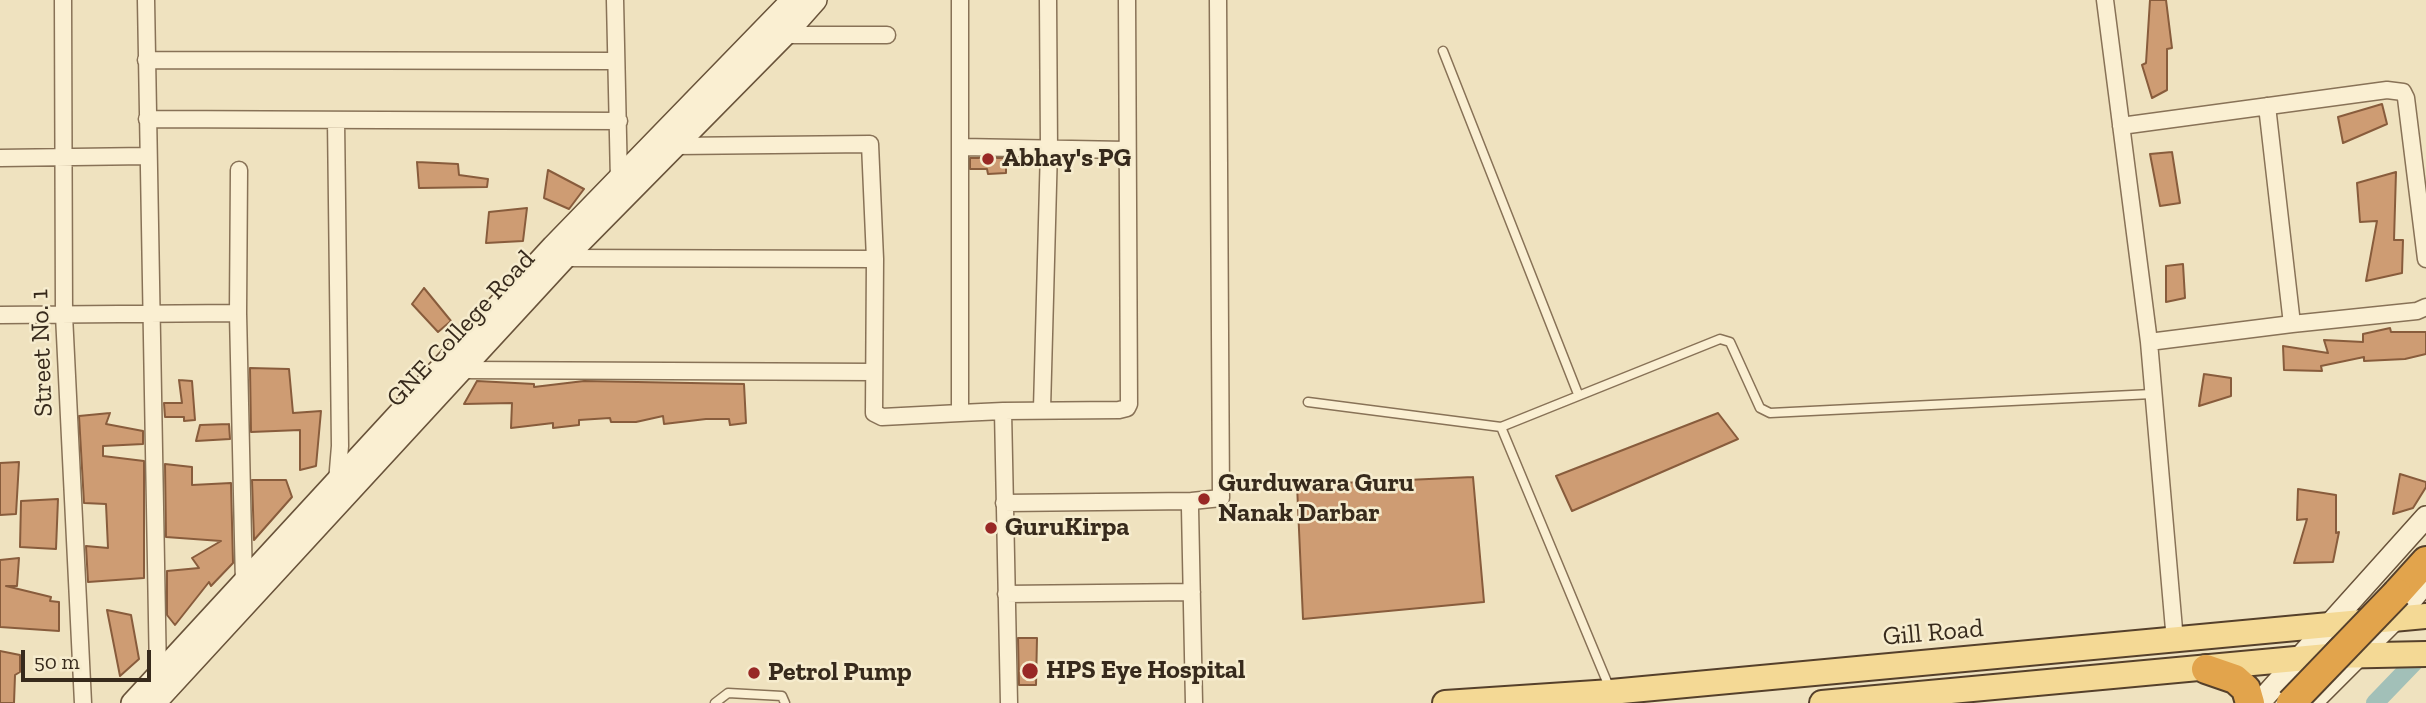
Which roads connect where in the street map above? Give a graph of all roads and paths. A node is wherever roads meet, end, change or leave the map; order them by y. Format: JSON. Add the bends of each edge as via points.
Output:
{"nodes":[{"id":1,"x":63,"y":0,"type":"edge"},
{"id":2,"x":146,"y":0,"type":"edge"},
{"id":3,"x":615,"y":0,"type":"edge"},
{"id":4,"x":792,"y":0,"type":"edge"},
{"id":5,"x":816,"y":0,"type":"edge"},
{"id":6,"x":960,"y":0,"type":"edge"},
{"id":7,"x":1048,"y":0,"type":"edge"},
{"id":8,"x":1127,"y":0,"type":"edge"},
{"id":9,"x":1218,"y":0,"type":"edge"},
{"id":10,"x":2105,"y":0,"type":"edge"},
{"id":11,"x":785,"y":35,"type":"junction"},
{"id":12,"x":887,"y":35,"type":"dead end"},
{"id":13,"x":1443,"y":51,"type":"dead end"},
{"id":14,"x":146,"y":60,"type":"junction"},
{"id":15,"x":616,"y":61,"type":"junction"},
{"id":16,"x":2267,"y":106,"type":"junction"},
{"id":17,"x":147,"y":119,"type":"junction"},
{"id":18,"x":336,"y":120,"type":"junction"},
{"id":19,"x":619,"y":121,"type":"junction"},
{"id":20,"x":2121,"y":126,"type":"junction"},
{"id":21,"x":675,"y":146,"type":"junction"},
{"id":22,"x":962,"y":147,"type":"junction"},
{"id":23,"x":1049,"y":148,"type":"junction"},
{"id":24,"x":1126,"y":150,"type":"junction"},
{"id":25,"x":147,"y":156,"type":"junction"},
{"id":26,"x":63,"y":157,"type":"junction"},
{"id":27,"x":0,"y":158,"type":"edge"},
{"id":28,"x":239,"y":170,"type":"dead end"},
{"id":29,"x":619,"y":181,"type":"junction"},
{"id":30,"x":565,"y":258,"type":"junction"},
{"id":31,"x":874,"y":259,"type":"junction"},
{"id":32,"x":2426,"y":259,"type":"edge"},
{"id":33,"x":2426,"y":307,"type":"edge"},
{"id":34,"x":238,"y":313,"type":"junction"},
{"id":35,"x":151,"y":314,"type":"junction"},
{"id":36,"x":0,"y":315,"type":"edge"},
{"id":37,"x":64,"y":315,"type":"junction"},
{"id":38,"x":2292,"y":324,"type":"junction"},
{"id":39,"x":2149,"y":342,"type":"junction"},
{"id":40,"x":462,"y":370,"type":"junction"},
{"id":41,"x":874,"y":372,"type":"junction"},
{"id":42,"x":1578,"y":394,"type":"junction"},
{"id":43,"x":2152,"y":394,"type":"junction"},
{"id":44,"x":1308,"y":402,"type":"dead end"},
{"id":45,"x":1042,"y":409,"type":"junction"},
{"id":46,"x":1003,"y":411,"type":"junction"},
{"id":47,"x":960,"y":412,"type":"junction"},
{"id":48,"x":1501,"y":428,"type":"junction"},
{"id":49,"x":337,"y":482,"type":"junction"},
{"id":50,"x":1192,"y":501,"type":"junction"},
{"id":51,"x":1004,"y":502,"type":"junction"},
{"id":52,"x":2426,"y":517,"type":"edge"},
{"id":53,"x":2426,"y":561,"type":"edge"},
{"id":54,"x":2426,"y":582,"type":"edge"},
{"id":55,"x":244,"y":584,"type":"junction"},
{"id":56,"x":1192,"y":592,"type":"junction"},
{"id":57,"x":1006,"y":594,"type":"junction"},
{"id":58,"x":2406,"y":611,"type":"edge"},
{"id":59,"x":2328,"y":626,"type":"junction"},
{"id":60,"x":2175,"y":641,"type":"junction"},
{"id":61,"x":2426,"y":654,"type":"edge"},
{"id":62,"x":2367,"y":655,"type":"junction"},
{"id":63,"x":2298,"y":659,"type":"junction"},
{"id":64,"x":2206,"y":669,"type":"junction"},
{"id":65,"x":158,"y":675,"type":"junction"},
{"id":66,"x":1611,"y":692,"type":"junction"},
{"id":67,"x":83,"y":703,"type":"edge"},
{"id":68,"x":132,"y":703,"type":"edge"},
{"id":69,"x":155,"y":703,"type":"edge"},
{"id":70,"x":715,"y":703,"type":"edge"},
{"id":71,"x":785,"y":703,"type":"edge"},
{"id":72,"x":1009,"y":703,"type":"edge"},
{"id":73,"x":1195,"y":703,"type":"edge"},
{"id":74,"x":1446,"y":703,"type":"edge"},
{"id":75,"x":1822,"y":703,"type":"edge"},
{"id":76,"x":2250,"y":703,"type":"edge"},
{"id":77,"x":2259,"y":703,"type":"edge"},
{"id":78,"x":2291,"y":703,"type":"edge"},
{"id":79,"x":2311,"y":703,"type":"edge"}],
"edges":[{"from":1,"to":26,"type":"street","name":"Street No. 1"},
{"from":2,"to":14,"type":"street"},
{"from":3,"to":15,"type":"street"},
{"from":4,"to":29,"type":"street","name":"GNE College Road"},
{"from":5,"to":11,"type":"street","name":"GNE College Road"},
{"from":6,"to":22,"type":"street"},
{"from":7,"to":23,"type":"street"},
{"from":8,"to":24,"type":"street"},
{"from":9,"to":50,"type":"street","via":[[1221,498]]},
{"from":10,"to":20,"type":"street"},
{"from":11,"to":12,"type":"street"},
{"from":11,"to":21,"type":"street","name":"GNE College Road"},
{"from":13,"to":42,"type":"lane"},
{"from":14,"to":15,"type":"street"},
{"from":14,"to":17,"type":"street"},
{"from":15,"to":19,"type":"street"},
{"from":16,"to":20,"type":"street"},
{"from":16,"to":32,"type":"street","via":[[2387,90],[2403,92]]},
{"from":16,"to":38,"type":"street"},
{"from":17,"to":18,"type":"street"},
{"from":17,"to":25,"type":"street"},
{"from":18,"to":19,"type":"street"},
{"from":18,"to":49,"type":"street"},
{"from":19,"to":29,"type":"street"},
{"from":20,"to":39,"type":"street"},
{"from":21,"to":30,"type":"street","name":"GNE College Road"},
{"from":21,"to":31,"type":"street","via":[[870,144]]},
{"from":22,"to":23,"type":"street"},
{"from":22,"to":47,"type":"street"},
{"from":23,"to":24,"type":"street"},
{"from":23,"to":45,"type":"street"},
{"from":24,"to":45,"type":"street","via":[[1129,404],[1119,410]]},
{"from":25,"to":26,"type":"street"},
{"from":25,"to":35,"type":"street"},
{"from":26,"to":27,"type":"street"},
{"from":26,"to":37,"type":"street","name":"Street No. 1"},
{"from":28,"to":34,"type":"street"},
{"from":29,"to":49,"type":"street","name":"GNE College Road","via":[[553,246]]},
{"from":30,"to":31,"type":"street"},
{"from":30,"to":40,"type":"street","name":"GNE College Road"},
{"from":31,"to":41,"type":"street"},
{"from":33,"to":38,"type":"street"},
{"from":34,"to":35,"type":"street"},
{"from":34,"to":55,"type":"street"},
{"from":35,"to":37,"type":"street"},
{"from":35,"to":65,"type":"street"},
{"from":36,"to":37,"type":"street"},
{"from":37,"to":67,"type":"street","name":"Street No. 1"},
{"from":38,"to":39,"type":"street"},
{"from":39,"to":43,"type":"street"},
{"from":40,"to":41,"type":"street"},
{"from":40,"to":69,"type":"street","name":"GNE College Road"},
{"from":41,"to":47,"type":"street","via":[[876,416]]},
{"from":42,"to":43,"type":"lane","via":[[1726,339],[1760,408],[1770,413]]},
{"from":42,"to":48,"type":"lane"},
{"from":43,"to":60,"type":"street"},
{"from":44,"to":48,"type":"lane"},
{"from":45,"to":46,"type":"street"},
{"from":46,"to":47,"type":"street"},
{"from":46,"to":51,"type":"street"},
{"from":48,"to":66,"type":"lane"},
{"from":49,"to":55,"type":"street","name":"GNE College Road"},
{"from":50,"to":51,"type":"street"},
{"from":50,"to":56,"type":"street"},
{"from":51,"to":57,"type":"street"},
{"from":52,"to":59,"type":"street"},
{"from":53,"to":58,"type":"highway"},
{"from":54,"to":58,"type":"street"},
{"from":55,"to":65,"type":"street","name":"GNE College Road"},
{"from":56,"to":57,"type":"street"},
{"from":56,"to":73,"type":"street"},
{"from":57,"to":72,"type":"street"},
{"from":58,"to":59,"type":"main road","name":"Gill Road"},
{"from":58,"to":62,"type":"street"},
{"from":58,"to":78,"type":"highway","bridge":true},
{"from":59,"to":60,"type":"main road","name":"Gill Road"},
{"from":59,"to":63,"type":"street"},
{"from":60,"to":66,"type":"main road","name":"Gill Road"},
{"from":61,"to":62,"type":"main road"},
{"from":62,"to":63,"type":"main road"},
{"from":62,"to":79,"type":"street"},
{"from":63,"to":64,"type":"main road"},
{"from":63,"to":77,"type":"street"},
{"from":64,"to":75,"type":"main road"},
{"from":64,"to":76,"type":"highway","via":[[2235,678],[2246,689]]},
{"from":65,"to":68,"type":"street","name":"GNE College Road"},
{"from":66,"to":74,"type":"main road","name":"Gill Road"},
{"from":70,"to":71,"type":"lane","via":[[729,693],[782,696]]}]}
